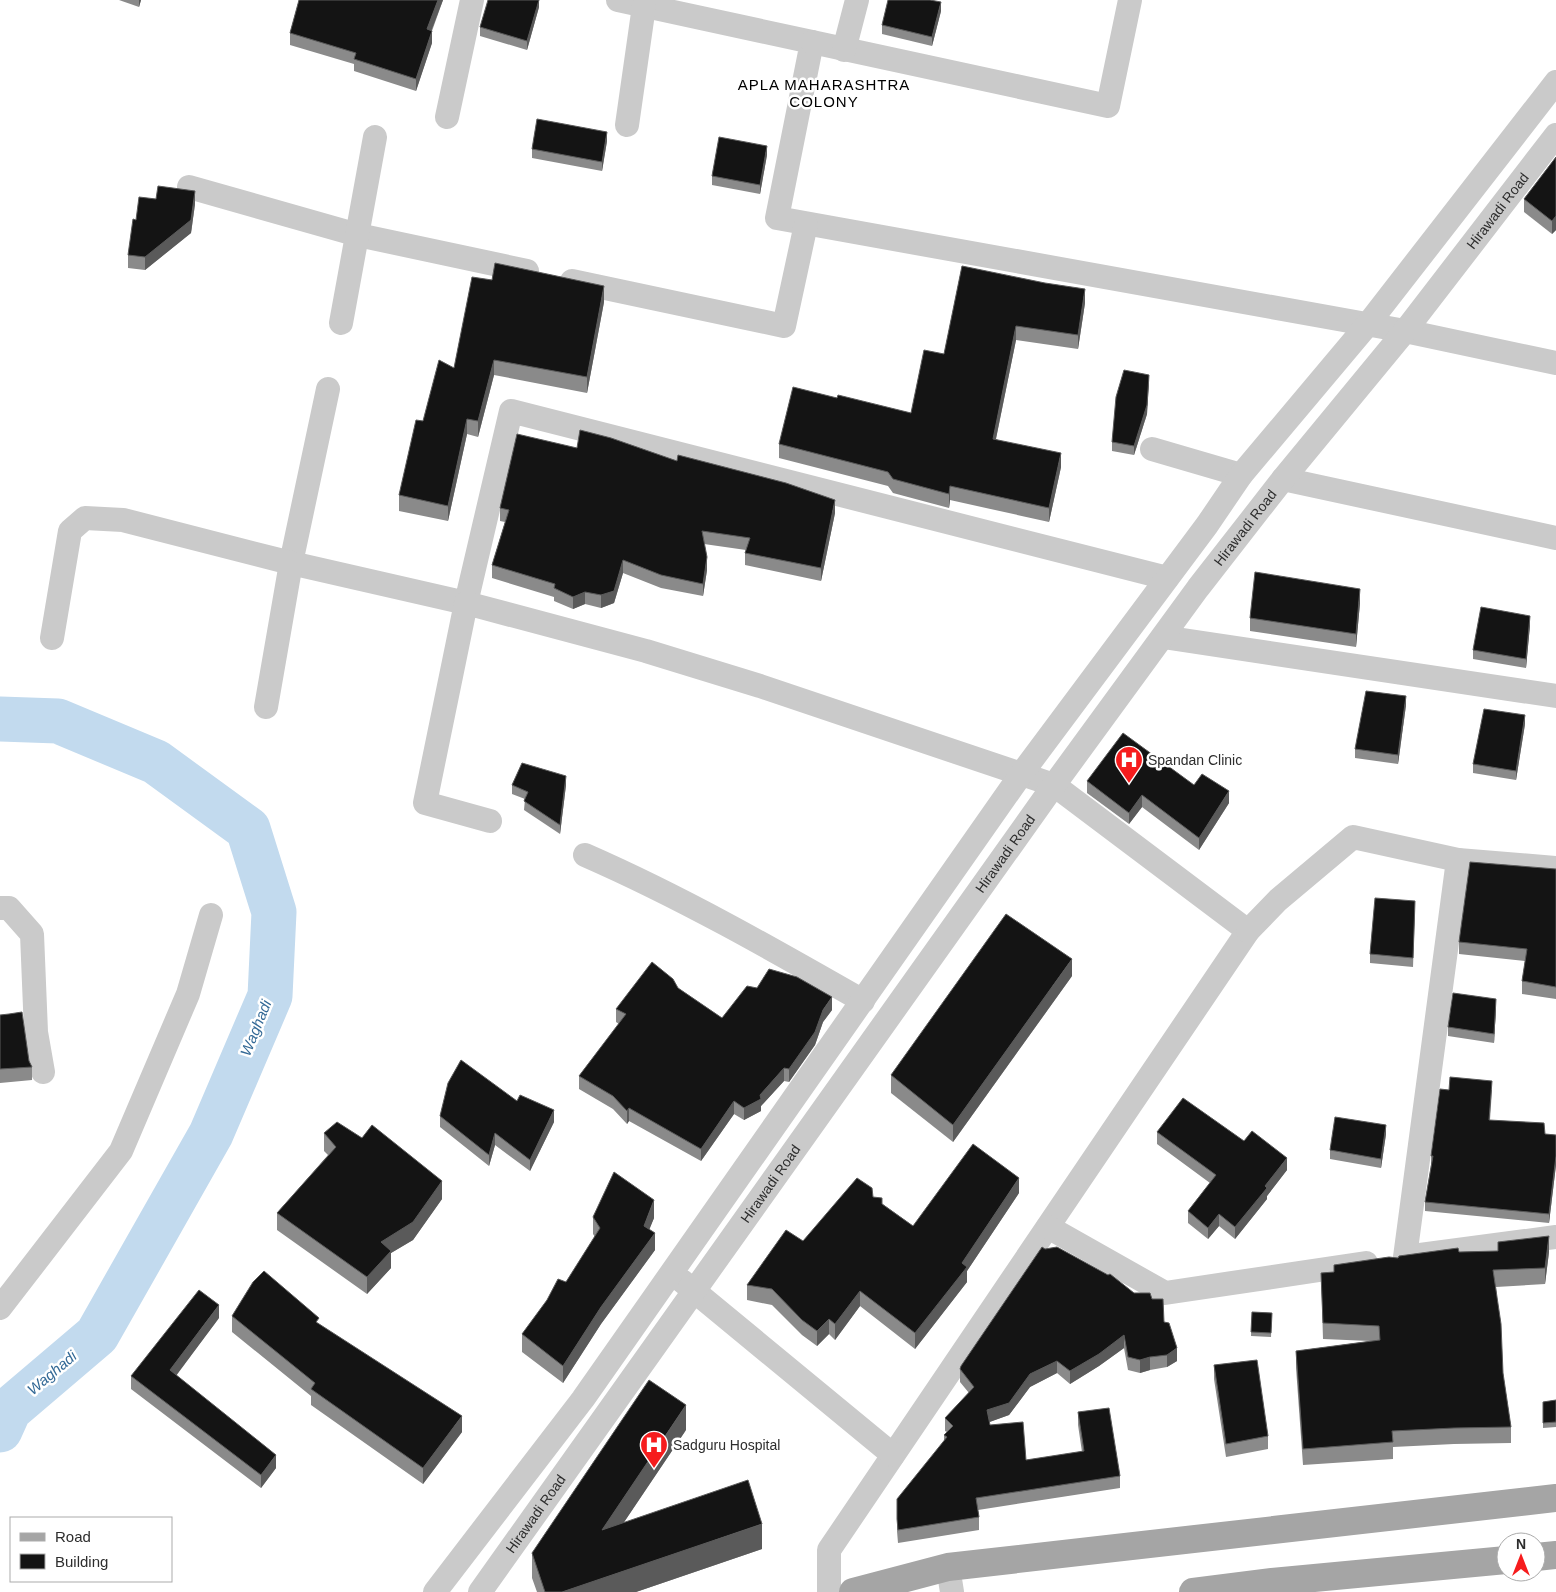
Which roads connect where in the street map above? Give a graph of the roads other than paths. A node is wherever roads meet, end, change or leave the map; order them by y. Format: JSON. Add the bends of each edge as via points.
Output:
{"nodes":[{"id":1,"x":472,"y":0,"type":"edge"},
{"id":2,"x":618,"y":0,"type":"edge"},
{"id":3,"x":857,"y":0,"type":"edge"},
{"id":4,"x":1130,"y":0,"type":"edge"},
{"id":5,"x":644,"y":6,"type":"junction"},
{"id":6,"x":812,"y":42,"type":"junction"},
{"id":7,"x":844,"y":50,"type":"junction"},
{"id":8,"x":1556,"y":82,"type":"edge"},
{"id":9,"x":447,"y":117,"type":"dead end"},
{"id":10,"x":627,"y":125,"type":"dead end"},
{"id":11,"x":1556,"y":135,"type":"edge"},
{"id":12,"x":375,"y":137,"type":"dead end"},
{"id":13,"x":189,"y":187,"type":"dead end"},
{"id":14,"x":806,"y":224,"type":"junction"},
{"id":15,"x":358,"y":235,"type":"junction"},
{"id":16,"x":341,"y":323,"type":"dead end"},
{"id":17,"x":1368,"y":324,"type":"junction"},
{"id":18,"x":1405,"y":331,"type":"junction"},
{"id":19,"x":1556,"y":362,"type":"edge"},
{"id":20,"x":328,"y":389,"type":"dead end"},
{"id":21,"x":1152,"y":449,"type":"dead end"},
{"id":22,"x":1241,"y":475,"type":"junction"},
{"id":23,"x":1283,"y":479,"type":"junction"},
{"id":24,"x":1556,"y":538,"type":"edge"},
{"id":25,"x":292,"y":563,"type":"junction"},
{"id":26,"x":1167,"y":578,"type":"junction"},
{"id":27,"x":466,"y":603,"type":"junction"},
{"id":28,"x":1163,"y":637,"type":"junction"},
{"id":29,"x":52,"y":638,"type":"dead end"},
{"id":30,"x":1556,"y":696,"type":"edge"},
{"id":31,"x":266,"y":707,"type":"dead end"},
{"id":32,"x":1022,"y":773,"type":"junction"},
{"id":33,"x":1054,"y":784,"type":"junction"},
{"id":34,"x":490,"y":821,"type":"dead end"},
{"id":35,"x":585,"y":855,"type":"dead end"},
{"id":36,"x":1458,"y":860,"type":"junction"},
{"id":37,"x":1556,"y":868,"type":"edge"},
{"id":38,"x":0,"y":908,"type":"edge"},
{"id":39,"x":211,"y":915,"type":"dead end"},
{"id":40,"x":1248,"y":931,"type":"junction"},
{"id":41,"x":863,"y":1001,"type":"junction"},
{"id":42,"x":43,"y":1072,"type":"dead end"},
{"id":43,"x":1048,"y":1227,"type":"junction"},
{"id":44,"x":1556,"y":1237,"type":"edge"},
{"id":45,"x":1405,"y":1257,"type":"junction"},
{"id":46,"x":671,"y":1273,"type":"junction"},
{"id":47,"x":695,"y":1291,"type":"junction"},
{"id":48,"x":0,"y":1308,"type":"edge"},
{"id":49,"x":893,"y":1455,"type":"junction"},
{"id":50,"x":1556,"y":1498,"type":"edge"},
{"id":51,"x":1496,"y":1561,"type":"edge"},
{"id":52,"x":950,"y":1579,"type":"edge"},
{"id":53,"x":436,"y":1592,"type":"edge"},
{"id":54,"x":480,"y":1592,"type":"edge"},
{"id":55,"x":829,"y":1592,"type":"edge"},
{"id":56,"x":853,"y":1592,"type":"edge"},
{"id":57,"x":1193,"y":1592,"type":"edge"}],
"edges":[{"from":1,"to":9,"type":"street"},
{"from":2,"to":5,"type":"street"},
{"from":3,"to":7,"type":"street"},
{"from":4,"to":7,"type":"street","via":[[1108,106]]},
{"from":5,"to":6,"type":"street"},
{"from":5,"to":10,"type":"street"},
{"from":6,"to":7,"type":"street"},
{"from":6,"to":14,"type":"street","via":[[777,218]]},
{"from":8,"to":17,"type":"street"},
{"from":11,"to":18,"type":"street","name":"Hirawadi Road"},
{"from":12,"to":15,"type":"street"},
{"from":13,"to":15,"type":"street"},
{"from":14,"to":15,"type":"street","via":[[784,326]]},
{"from":14,"to":17,"type":"street"},
{"from":15,"to":16,"type":"street"},
{"from":17,"to":18,"type":"street"},
{"from":17,"to":22,"type":"street"},
{"from":18,"to":19,"type":"street"},
{"from":18,"to":23,"type":"street","name":"Hirawadi Road"},
{"from":20,"to":25,"type":"street"},
{"from":21,"to":22,"type":"street"},
{"from":22,"to":26,"type":"street"},
{"from":23,"to":24,"type":"street"},
{"from":23,"to":28,"type":"street","name":"Hirawadi Road"},
{"from":25,"to":27,"type":"street"},
{"from":25,"to":29,"type":"street","via":[[123,520],[85,518],[70,531]]},
{"from":25,"to":31,"type":"street"},
{"from":26,"to":27,"type":"street","via":[[511,411]]},
{"from":26,"to":32,"type":"street"},
{"from":27,"to":32,"type":"street","via":[[760,686]]},
{"from":27,"to":34,"type":"street","via":[[425,803]]},
{"from":28,"to":30,"type":"street"},
{"from":28,"to":33,"type":"street","name":"Hirawadi Road"},
{"from":32,"to":33,"type":"street"},
{"from":32,"to":41,"type":"street"},
{"from":33,"to":40,"type":"street"},
{"from":33,"to":47,"type":"street","name":"Hirawadi Road"},
{"from":35,"to":41,"type":"street","via":[[753,938]]},
{"from":36,"to":37,"type":"street"},
{"from":36,"to":40,"type":"street","via":[[1353,837],[1278,900]]},
{"from":36,"to":45,"type":"street"},
{"from":38,"to":42,"type":"street","via":[[9,908],[32,934],[36,1032]]},
{"from":39,"to":48,"type":"street","via":[[188,994],[121,1151]]},
{"from":40,"to":43,"type":"street"},
{"from":41,"to":46,"type":"street"},
{"from":43,"to":45,"type":"street","via":[[1165,1293]]},
{"from":43,"to":49,"type":"street"},
{"from":44,"to":45,"type":"street"},
{"from":46,"to":47,"type":"street"},
{"from":46,"to":53,"type":"street","via":[[583,1398]]},
{"from":47,"to":49,"type":"street"},
{"from":47,"to":54,"type":"street","name":"Hirawadi Road"},
{"from":49,"to":55,"type":"street","via":[[829,1550]]},
{"from":50,"to":52,"type":"main road"},
{"from":51,"to":57,"type":"main road"},
{"from":52,"to":56,"type":"main road"}]}
